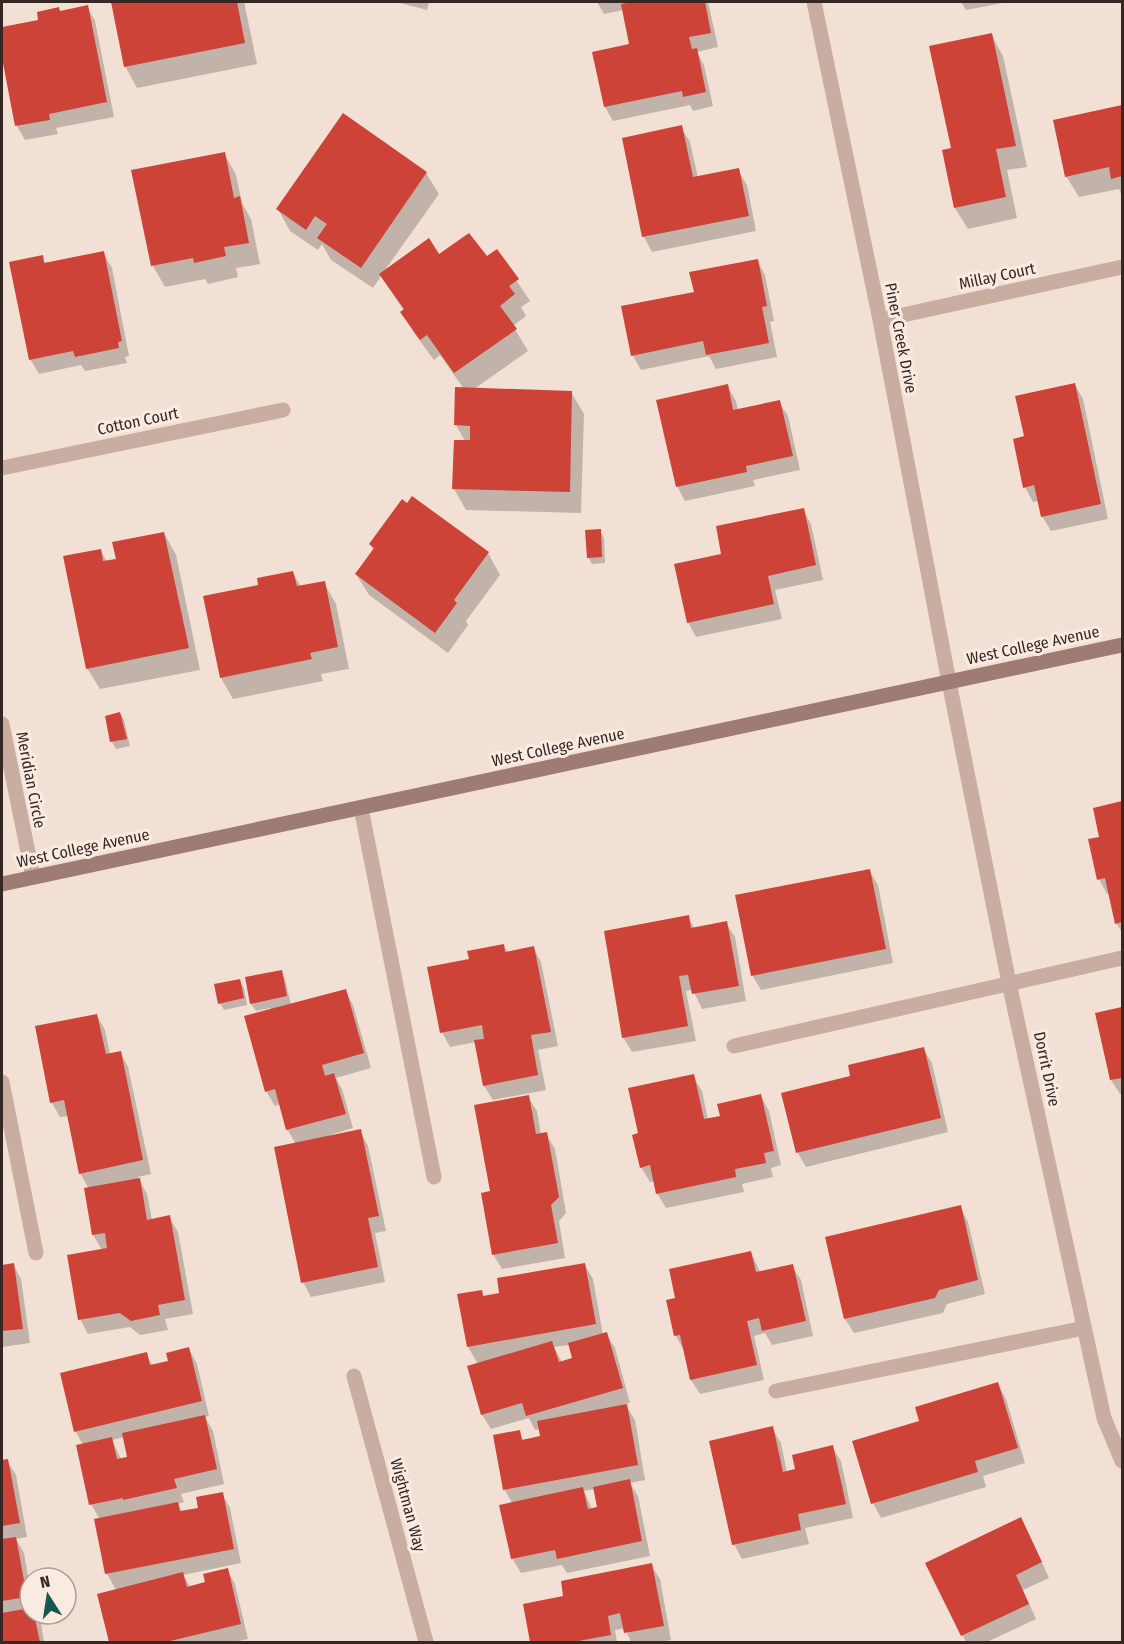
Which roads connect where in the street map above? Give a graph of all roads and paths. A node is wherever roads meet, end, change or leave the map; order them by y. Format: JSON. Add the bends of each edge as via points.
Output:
{"nodes":[{"id":1,"x":813,"y":2,"type":"edge"},
{"id":2,"x":1122,"y":267,"type":"edge"},
{"id":3,"x":880,"y":320,"type":"junction"},
{"id":4,"x":283,"y":410,"type":"dead end"},
{"id":5,"x":2,"y":468,"type":"edge"},
{"id":6,"x":1122,"y":645,"type":"edge"},
{"id":7,"x":949,"y":682,"type":"junction"},
{"id":8,"x":2,"y":724,"type":"edge"},
{"id":9,"x":361,"y":808,"type":"junction"},
{"id":10,"x":33,"y":878,"type":"junction"},
{"id":11,"x":2,"y":884,"type":"edge"},
{"id":12,"x":1122,"y":958,"type":"edge"},
{"id":13,"x":1009,"y":983,"type":"junction"},
{"id":14,"x":734,"y":1046,"type":"dead end"},
{"id":15,"x":2,"y":1082,"type":"edge"},
{"id":16,"x":434,"y":1177,"type":"dead end"},
{"id":17,"x":36,"y":1253,"type":"dead end"},
{"id":18,"x":1084,"y":1328,"type":"junction"},
{"id":19,"x":354,"y":1376,"type":"dead end"},
{"id":20,"x":776,"y":1391,"type":"dead end"},
{"id":21,"x":1122,"y":1461,"type":"edge"},
{"id":22,"x":426,"y":1642,"type":"edge"}],
"edges":[{"from":1,"to":3,"type":"street","name":"Piner Creek Drive"},
{"from":2,"to":3,"type":"street","name":"Millay Court"},
{"from":3,"to":7,"type":"street","name":"Piner Creek Drive"},
{"from":4,"to":5,"type":"street","name":"Cotton Court"},
{"from":6,"to":7,"type":"main road","name":"West College Avenue"},
{"from":7,"to":9,"type":"main road","name":"West College Avenue"},
{"from":7,"to":13,"type":"street","name":"Dorrit Drive"},
{"from":8,"to":10,"type":"street","name":"Meridian Circle"},
{"from":9,"to":10,"type":"main road","name":"West College Avenue"},
{"from":9,"to":16,"type":"street"},
{"from":10,"to":11,"type":"main road","name":"West College Avenue"},
{"from":12,"to":13,"type":"street"},
{"from":13,"to":14,"type":"street"},
{"from":13,"to":18,"type":"street","name":"Dorrit Drive"},
{"from":15,"to":17,"type":"street"},
{"from":18,"to":20,"type":"street"},
{"from":18,"to":21,"type":"street","name":"Dorrit Drive","via":[[1104,1418]]},
{"from":19,"to":22,"type":"street","name":"Wightman Way"}]}
